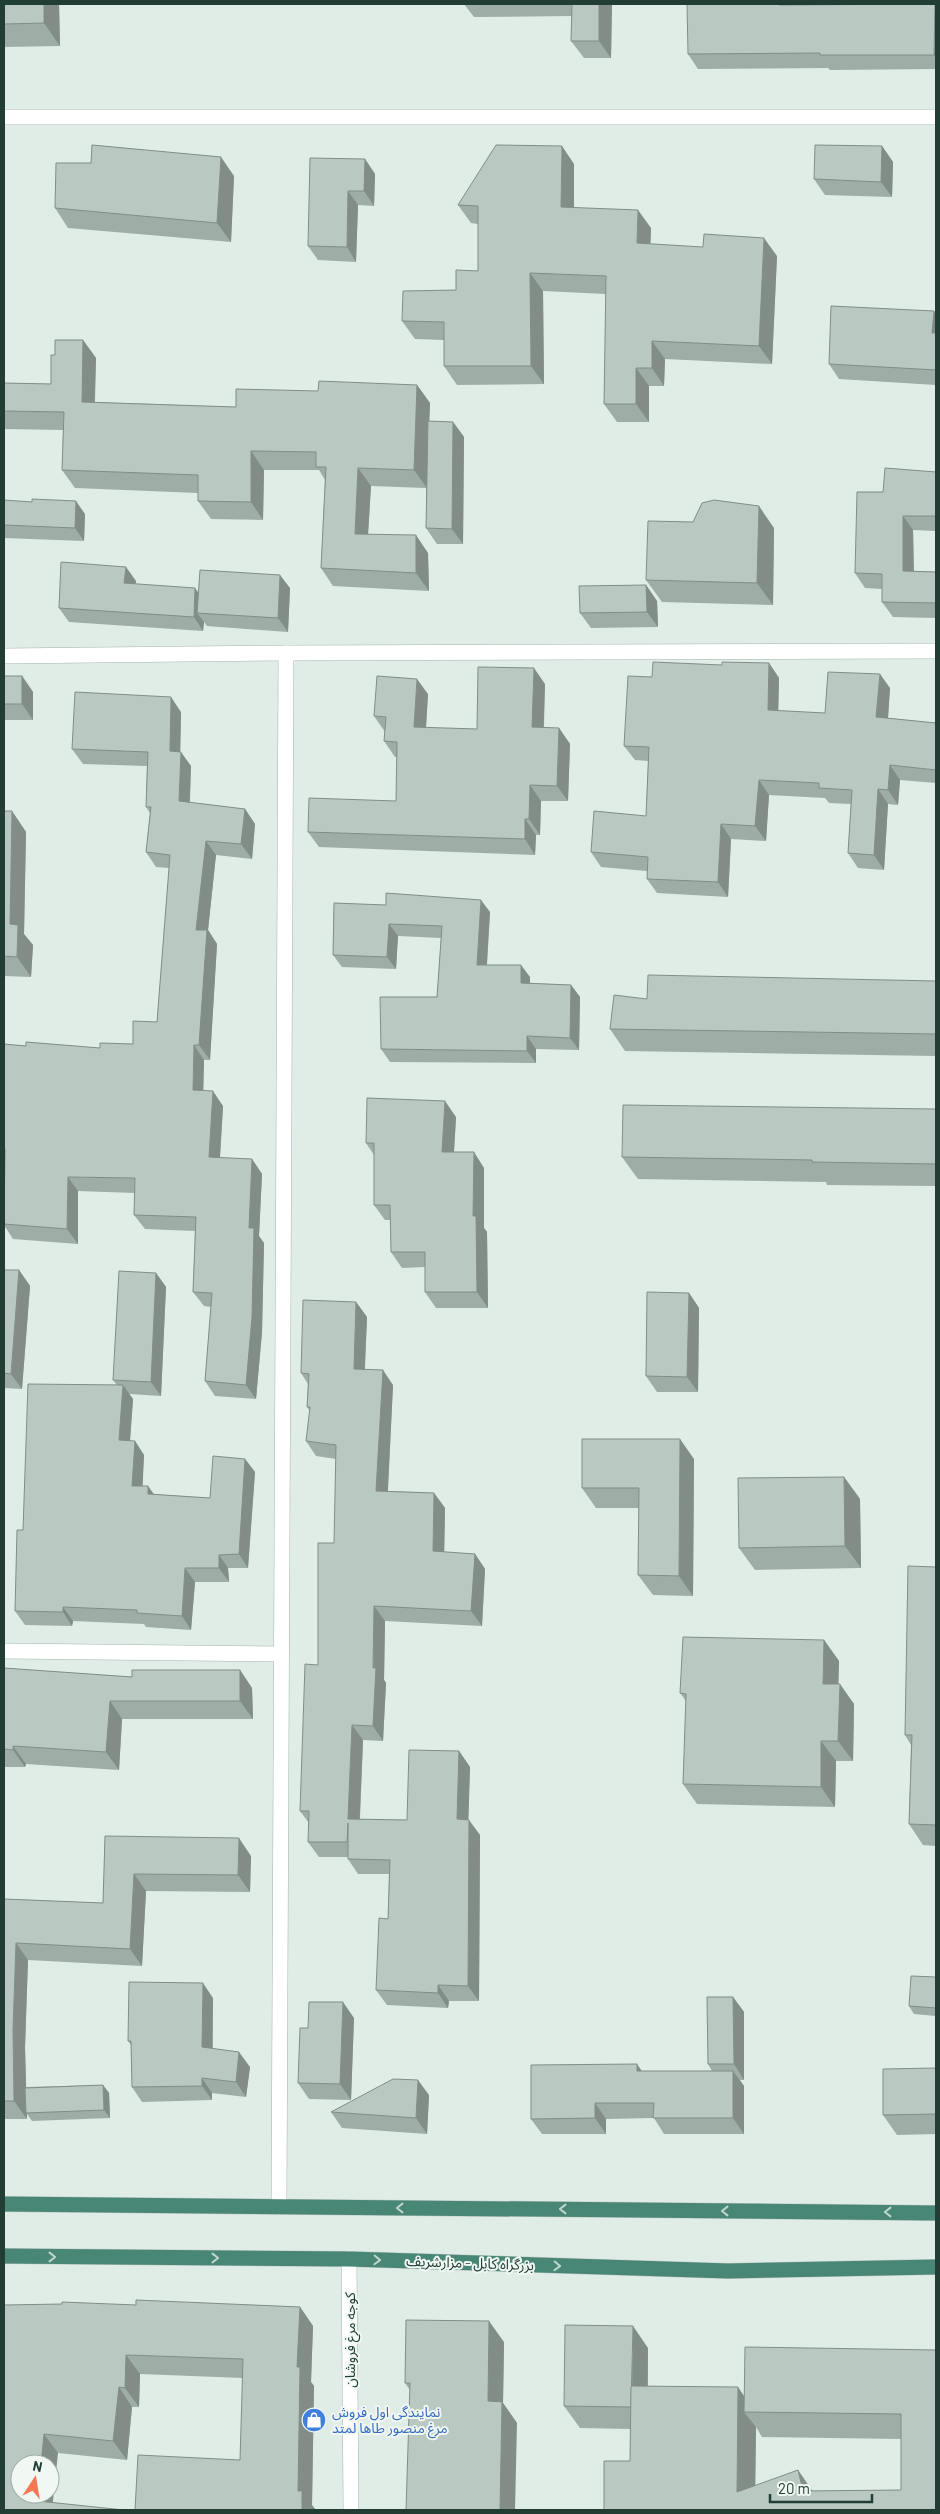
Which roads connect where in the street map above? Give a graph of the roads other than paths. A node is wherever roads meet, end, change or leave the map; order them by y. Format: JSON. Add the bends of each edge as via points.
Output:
{"nodes":[{"id":1,"x":4,"y":116,"type":"edge"},
{"id":2,"x":936,"y":117,"type":"edge"},
{"id":3,"x":936,"y":651,"type":"edge"},
{"id":4,"x":286,"y":653,"type":"junction"},
{"id":5,"x":4,"y":656,"type":"edge"},
{"id":6,"x":4,"y":1651,"type":"edge"},
{"id":7,"x":281,"y":1654,"type":"junction"},
{"id":8,"x":4,"y":2204,"type":"edge"},
{"id":9,"x":279,"y":2207,"type":"junction"},
{"id":10,"x":936,"y":2212,"type":"edge"},
{"id":11,"x":4,"y":2256,"type":"edge"},
{"id":12,"x":349,"y":2259,"type":"junction"},
{"id":13,"x":936,"y":2267,"type":"edge"},
{"id":14,"x":351,"y":2510,"type":"edge"}],
"edges":[{"from":1,"to":2,"type":"street"},
{"from":3,"to":4,"type":"street"},
{"from":4,"to":5,"type":"street"},
{"from":4,"to":7,"type":"street"},
{"from":6,"to":7,"type":"street"},
{"from":7,"to":9,"type":"street"},
{"from":8,"to":9,"type":"highway"},
{"from":10,"to":9,"type":"highway","one_way":true},
{"from":11,"to":12,"type":"highway","name":"بزرگراه کابل - مزارشریف","one_way":true},
{"from":12,"to":13,"type":"highway","name":"بزرگراه کابل - مزارشریف","one_way":true,"via":[[728,2271]]},
{"from":12,"to":14,"type":"street","name":"كوجه مرغ فروشان"}]}
